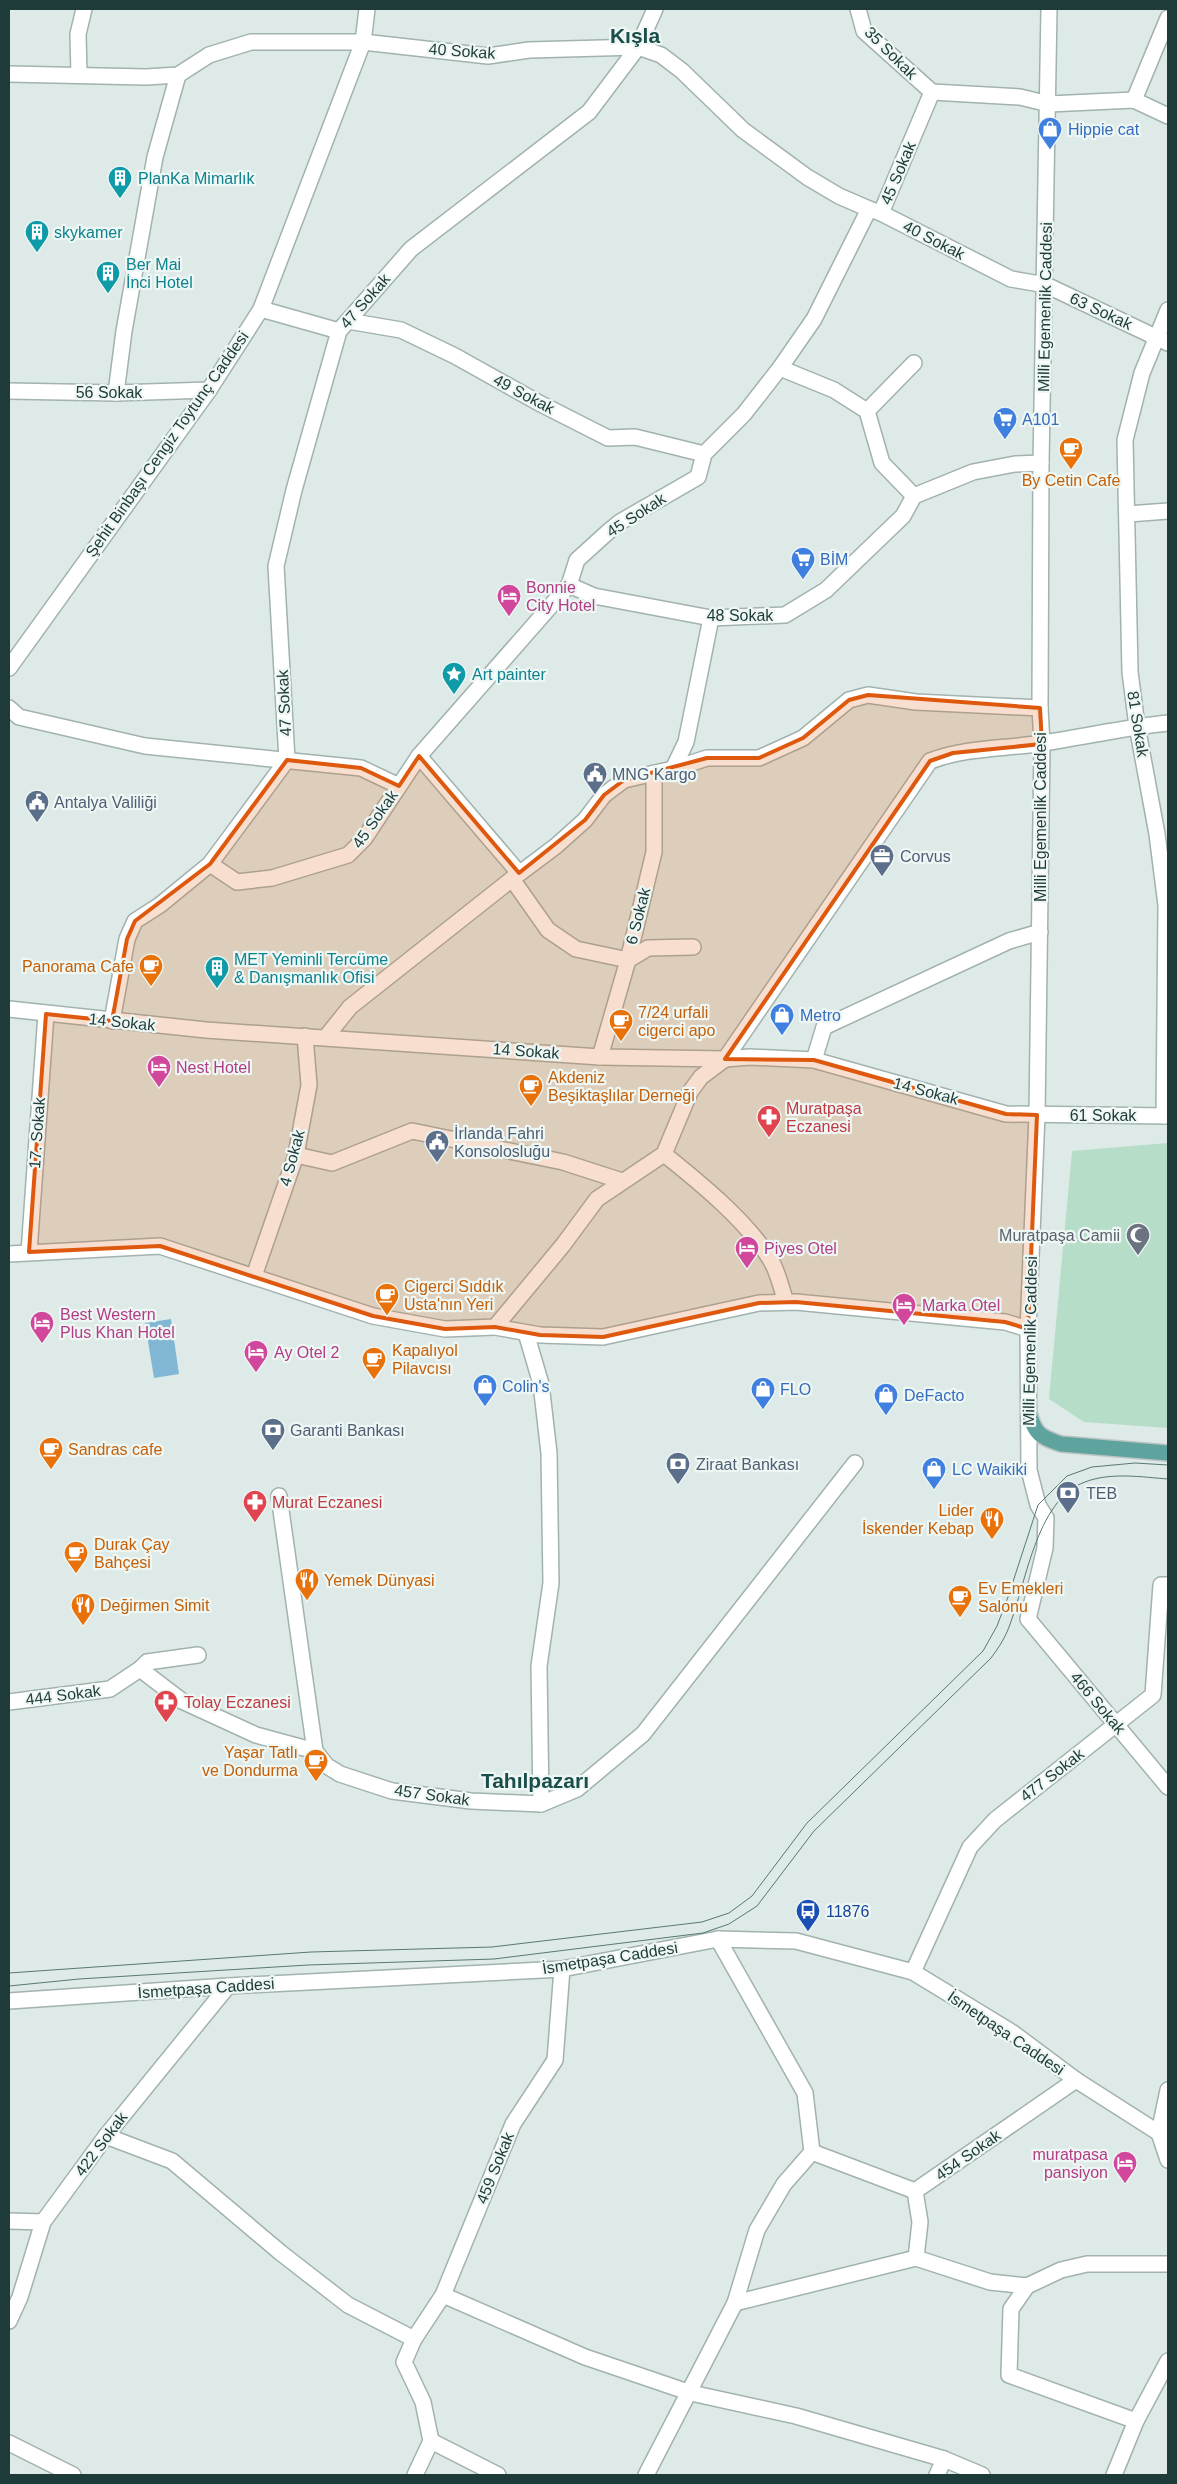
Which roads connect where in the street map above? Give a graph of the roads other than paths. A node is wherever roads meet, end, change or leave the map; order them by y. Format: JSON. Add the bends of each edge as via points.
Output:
{"nodes":[{"id":1,"x":84,"y":9,"type":"edge"},
{"id":2,"x":367,"y":9,"type":"edge"},
{"id":3,"x":655,"y":9,"type":"edge"},
{"id":4,"x":858,"y":9,"type":"edge"},
{"id":5,"x":1049,"y":9,"type":"edge"},
{"id":6,"x":1168,"y":18,"type":"edge"},
{"id":7,"x":363,"y":42,"type":"junction"},
{"id":8,"x":638,"y":47,"type":"junction"},
{"id":9,"x":9,"y":74,"type":"edge"},
{"id":10,"x":79,"y":75,"type":"junction"},
{"id":11,"x":178,"y":75,"type":"junction"},
{"id":12,"x":932,"y":92,"type":"junction"},
{"id":13,"x":1134,"y":100,"type":"junction"},
{"id":14,"x":1049,"y":104,"type":"junction"},
{"id":15,"x":1168,"y":116,"type":"edge"},
{"id":16,"x":875,"y":211,"type":"junction"},
{"id":17,"x":1046,"y":285,"type":"junction"},
{"id":18,"x":261,"y":309,"type":"junction"},
{"id":19,"x":1168,"y":310,"type":"edge"},
{"id":20,"x":343,"y":326,"type":"junction"},
{"id":21,"x":1162,"y":339,"type":"edge"},
{"id":22,"x":914,"y":363,"type":"dead end"},
{"id":23,"x":780,"y":368,"type":"junction"},
{"id":24,"x":209,"y":390,"type":"junction"},
{"id":25,"x":9,"y":391,"type":"edge"},
{"id":26,"x":116,"y":393,"type":"junction"},
{"id":27,"x":867,"y":411,"type":"junction"},
{"id":28,"x":704,"y":454,"type":"junction"},
{"id":29,"x":1041,"y":463,"type":"junction"},
{"id":30,"x":914,"y":496,"type":"junction"},
{"id":31,"x":1168,"y":511,"type":"edge"},
{"id":32,"x":1128,"y":514,"type":"junction"},
{"id":33,"x":569,"y":585,"type":"junction"},
{"id":34,"x":711,"y":618,"type":"junction"},
{"id":35,"x":9,"y":668,"type":"edge"},
{"id":36,"x":9,"y":708,"type":"edge"},
{"id":37,"x":1040,"y":708,"type":"junction"},
{"id":38,"x":1168,"y":724,"type":"edge"},
{"id":39,"x":1137,"y":726,"type":"junction"},
{"id":40,"x":1042,"y":744,"type":"junction"},
{"id":41,"x":419,"y":756,"type":"junction"},
{"id":42,"x":287,"y":760,"type":"junction"},
{"id":43,"x":673,"y":769,"type":"junction"},
{"id":44,"x":654,"y":773,"type":"junction"},
{"id":45,"x":398,"y":786,"type":"junction"},
{"id":46,"x":1163,"y":834,"type":"edge"},
{"id":47,"x":210,"y":864,"type":"junction"},
{"id":48,"x":516,"y":876,"type":"junction"},
{"id":49,"x":1040,"y":932,"type":"junction"},
{"id":50,"x":693,"y":947,"type":"dead end"},
{"id":51,"x":628,"y":960,"type":"junction"},
{"id":52,"x":1167,"y":967,"type":"edge"},
{"id":53,"x":9,"y":1009,"type":"edge"},
{"id":54,"x":46,"y":1014,"type":"junction"},
{"id":55,"x":112,"y":1021,"type":"junction"},
{"id":56,"x":305,"y":1036,"type":"junction"},
{"id":57,"x":326,"y":1037,"type":"junction"},
{"id":58,"x":600,"y":1057,"type":"junction"},
{"id":59,"x":725,"y":1059,"type":"junction"},
{"id":60,"x":814,"y":1060,"type":"junction"},
{"id":61,"x":1037,"y":1115,"type":"junction"},
{"id":62,"x":1166,"y":1116,"type":"edge"},
{"id":63,"x":664,"y":1154,"type":"junction"},
{"id":64,"x":296,"y":1155,"type":"junction"},
{"id":65,"x":622,"y":1181,"type":"junction"},
{"id":66,"x":28,"y":1252,"type":"junction"},
{"id":67,"x":9,"y":1254,"type":"edge"},
{"id":68,"x":254,"y":1276,"type":"junction"},
{"id":69,"x":786,"y":1302,"type":"junction"},
{"id":70,"x":494,"y":1327,"type":"junction"},
{"id":71,"x":1028,"y":1329,"type":"junction"},
{"id":72,"x":526,"y":1333,"type":"junction"},
{"id":73,"x":1029,"y":1413,"type":"junction"},
{"id":74,"x":1168,"y":1453,"type":"edge"},
{"id":75,"x":855,"y":1463,"type":"dead end"},
{"id":76,"x":279,"y":1496,"type":"dead end"},
{"id":77,"x":1168,"y":1585,"type":"edge"},
{"id":78,"x":1028,"y":1619,"type":"joint"},
{"id":79,"x":198,"y":1655,"type":"dead end"},
{"id":80,"x":140,"y":1669,"type":"junction"},
{"id":81,"x":9,"y":1702,"type":"edge"},
{"id":82,"x":1116,"y":1724,"type":"junction"},
{"id":83,"x":315,"y":1751,"type":"junction"},
{"id":84,"x":1168,"y":1786,"type":"edge"},
{"id":85,"x":541,"y":1804,"type":"junction"},
{"id":86,"x":718,"y":1939,"type":"junction"},
{"id":87,"x":562,"y":1969,"type":"junction"},
{"id":88,"x":913,"y":1972,"type":"junction"},
{"id":89,"x":228,"y":1986,"type":"junction"},
{"id":90,"x":9,"y":2001,"type":"edge"},
{"id":91,"x":1076,"y":2080,"type":"junction"},
{"id":92,"x":1168,"y":2090,"type":"edge"},
{"id":93,"x":1158,"y":2133,"type":"junction"},
{"id":94,"x":106,"y":2136,"type":"junction"},
{"id":95,"x":812,"y":2152,"type":"junction"},
{"id":96,"x":1168,"y":2160,"type":"edge"},
{"id":97,"x":915,"y":2192,"type":"junction"},
{"id":98,"x":9,"y":2221,"type":"edge"},
{"id":99,"x":43,"y":2222,"type":"junction"},
{"id":100,"x":916,"y":2258,"type":"junction"},
{"id":101,"x":1168,"y":2264,"type":"edge"},
{"id":102,"x":1027,"y":2286,"type":"junction"},
{"id":103,"x":443,"y":2295,"type":"junction"},
{"id":104,"x":735,"y":2303,"type":"junction"},
{"id":105,"x":9,"y":2321,"type":"edge"},
{"id":106,"x":414,"y":2339,"type":"junction"},
{"id":107,"x":1168,"y":2361,"type":"edge"},
{"id":108,"x":691,"y":2393,"type":"junction"},
{"id":109,"x":1136,"y":2421,"type":"junction"},
{"id":110,"x":431,"y":2441,"type":"junction"},
{"id":111,"x":9,"y":2443,"type":"edge"},
{"id":112,"x":944,"y":2459,"type":"junction"},
{"id":113,"x":74,"y":2475,"type":"edge"},
{"id":114,"x":415,"y":2475,"type":"edge"},
{"id":115,"x":498,"y":2475,"type":"edge"},
{"id":116,"x":646,"y":2475,"type":"edge"},
{"id":117,"x":937,"y":2475,"type":"edge"},
{"id":118,"x":982,"y":2475,"type":"edge"},
{"id":119,"x":1114,"y":2475,"type":"edge"}],
"edges":[{"from":1,"to":10,"type":"street","via":[[78,34]]},
{"from":2,"to":7,"type":"street","name":"Şehit Binbaşı Cengiz Toytunç Caddesi"},
{"from":3,"to":8,"type":"street","name":"47 Sokak"},
{"from":4,"to":12,"type":"street","name":"35 Sokak","via":[[864,31]]},
{"from":5,"to":14,"type":"street","name":"Milli Egemenlik Caddesi"},
{"from":6,"to":13,"type":"street"},
{"from":7,"to":8,"type":"street","name":"40 Sokak","via":[[488,56],[530,50]]},
{"from":7,"to":11,"type":"street","name":"40 Sokak","via":[[251,42],[210,55]]},
{"from":7,"to":18,"type":"street","name":"Şehit Binbaşı Cengiz Toytunç Caddesi"},
{"from":8,"to":16,"type":"street","name":"40 Sokak","via":[[661,55],[682,71],[743,130],[807,177]]},
{"from":8,"to":20,"type":"street","name":"47 Sokak","via":[[589,112],[411,249]]},
{"from":9,"to":10,"type":"street","name":"40 Sokak"},
{"from":10,"to":11,"type":"street","name":"40 Sokak"},
{"from":11,"to":26,"type":"street","via":[[155,157]]},
{"from":12,"to":14,"type":"street","via":[[1020,97]]},
{"from":12,"to":16,"type":"street","name":"45 Sokak"},
{"from":13,"to":14,"type":"street"},
{"from":13,"to":15,"type":"street"},
{"from":14,"to":17,"type":"street","name":"Milli Egemenlik Caddesi"},
{"from":16,"to":17,"type":"street","name":"40 Sokak","via":[[1011,279]]},
{"from":16,"to":23,"type":"street","name":"45 Sokak","via":[[814,318]]},
{"from":17,"to":21,"type":"street","name":"63 Sokak"},
{"from":17,"to":29,"type":"street","name":"Milli Egemenlik Caddesi"},
{"from":18,"to":20,"type":"street","name":"49 Sokak"},
{"from":18,"to":24,"type":"street","name":"Şehit Binbaşı Cengiz Toytunç Caddesi"},
{"from":19,"to":21,"type":"street","name":"81 Sokak"},
{"from":20,"to":28,"type":"street","name":"49 Sokak","via":[[401,330],[608,438],[635,437]]},
{"from":20,"to":42,"type":"street","name":"47 Sokak","via":[[294,490],[276,566]]},
{"from":21,"to":32,"type":"street","name":"81 Sokak","via":[[1142,373],[1125,440]]},
{"from":22,"to":27,"type":"street"},
{"from":23,"to":27,"type":"street","via":[[834,390]]},
{"from":23,"to":28,"type":"street","name":"45 Sokak","via":[[744,414]]},
{"from":24,"to":26,"type":"street","name":"56 Sokak"},
{"from":24,"to":35,"type":"street","name":"Şehit Binbaşı Cengiz Toytunç Caddesi"},
{"from":25,"to":26,"type":"street","name":"56 Sokak"},
{"from":27,"to":30,"type":"street","via":[[882,463]]},
{"from":28,"to":33,"type":"street","name":"45 Sokak","via":[[698,477],[614,526],[577,560]]},
{"from":29,"to":30,"type":"street","via":[[973,472]]},
{"from":29,"to":37,"type":"street","name":"Milli Egemenlik Caddesi"},
{"from":30,"to":34,"type":"street","name":"48 Sokak","via":[[903,516],[826,590],[784,615]]},
{"from":31,"to":32,"type":"street"},
{"from":32,"to":39,"type":"street","name":"81 Sokak","via":[[1130,672]]},
{"from":33,"to":34,"type":"street","name":"48 Sokak","via":[[594,596]]},
{"from":33,"to":41,"type":"street","name":"45 Sokak"},
{"from":34,"to":43,"type":"street","via":[[686,742]]},
{"from":36,"to":42,"type":"street","via":[[18,717],[145,746]]},
{"from":37,"to":40,"type":"street","name":"Milli Egemenlik Caddesi"},
{"from":37,"to":43,"type":"street","via":[[916,702],[868,695],[849,700],[804,738],[759,758],[707,758]]},
{"from":38,"to":39,"type":"street"},
{"from":39,"to":40,"type":"street"},
{"from":39,"to":46,"type":"street","name":"81 Sokak"},
{"from":40,"to":49,"type":"street","name":"Milli Egemenlik Caddesi"},
{"from":40,"to":59,"type":"street","via":[[953,752],[930,761]]},
{"from":41,"to":45,"type":"street","name":"45 Sokak"},
{"from":41,"to":48,"type":"street"},
{"from":42,"to":45,"type":"street","via":[[361,768]]},
{"from":42,"to":47,"type":"street"},
{"from":43,"to":44,"type":"street"},
{"from":44,"to":48,"type":"street","via":[[624,780],[617,785],[585,820]]},
{"from":44,"to":51,"type":"street","name":"6 Sokak","via":[[654,852]]},
{"from":45,"to":47,"type":"street","name":"45 Sokak","via":[[364,839],[348,856],[272,878],[237,882]]},
{"from":46,"to":52,"type":"street","name":"81 Sokak"},
{"from":47,"to":55,"type":"street","via":[[135,922],[127,939]]},
{"from":48,"to":51,"type":"street","via":[[548,930],[576,949]]},
{"from":48,"to":57,"type":"street","via":[[350,1007]]},
{"from":49,"to":60,"type":"street","via":[[1009,941],[824,1027]]},
{"from":49,"to":61,"type":"street","name":"Milli Egemenlik Caddesi"},
{"from":50,"to":51,"type":"street","via":[[648,948]]},
{"from":51,"to":58,"type":"street","name":"6 Sokak"},
{"from":52,"to":62,"type":"street","name":"81 Sokak"},
{"from":53,"to":54,"type":"street","name":"14 Sokak"},
{"from":54,"to":55,"type":"street","name":"14 Sokak"},
{"from":54,"to":66,"type":"street","name":"17. Sokak"},
{"from":55,"to":56,"type":"street","name":"14 Sokak"},
{"from":56,"to":57,"type":"street","name":"14 Sokak"},
{"from":56,"to":64,"type":"street","name":"4 Sokak","via":[[309,1086]]},
{"from":57,"to":58,"type":"street","name":"14 Sokak"},
{"from":58,"to":59,"type":"street","name":"14 Sokak"},
{"from":59,"to":60,"type":"street","name":"14 Sokak"},
{"from":59,"to":63,"type":"street","via":[[701,1077],[690,1092]]},
{"from":60,"to":61,"type":"street","name":"14 Sokak","via":[[1006,1114]]},
{"from":61,"to":62,"type":"street","name":"61 Sokak"},
{"from":61,"to":71,"type":"street","name":"Milli Egemenlik Caddesi"},
{"from":63,"to":65,"type":"street"},
{"from":63,"to":69,"type":"street","via":[[707,1189],[750,1233],[771,1260]]},
{"from":64,"to":65,"type":"street","via":[[332,1163],[412,1131],[563,1162]]},
{"from":64,"to":68,"type":"street","name":"4 Sokak"},
{"from":65,"to":70,"type":"street","via":[[597,1199]]},
{"from":66,"to":67,"type":"street"},
{"from":66,"to":68,"type":"street","via":[[160,1246]]},
{"from":68,"to":70,"type":"street","via":[[373,1316],[445,1329]]},
{"from":69,"to":71,"type":"street","via":[[1005,1322]]},
{"from":69,"to":72,"type":"street","via":[[759,1303],[603,1337]]},
{"from":70,"to":72,"type":"street"},
{"from":71,"to":73,"type":"street","name":"Milli Egemenlik Caddesi"},
{"from":72,"to":85,"type":"street","via":[[541,1384],[549,1452],[550,1583],[539,1666]]},
{"from":73,"to":74,"type":"main road","via":[[1034,1430],[1045,1439],[1061,1444]]},
{"from":73,"to":78,"type":"street","name":"Milli Egemenlik Caddesi","via":[[1028,1470],[1038,1505],[1046,1518],[1045,1548]]},
{"from":75,"to":85,"type":"street","via":[[643,1734],[577,1789]]},
{"from":76,"to":83,"type":"street"},
{"from":77,"to":82,"type":"street","name":"477 Sokak","via":[[1161,1585],[1153,1695]]},
{"from":78,"to":82,"type":"street","name":"466 Sokak"},
{"from":79,"to":80,"type":"street","name":"444 Sokak","via":[[147,1662]]},
{"from":80,"to":81,"type":"street","name":"444 Sokak","via":[[110,1690]]},
{"from":80,"to":83,"type":"street","via":[[182,1701],[256,1735]]},
{"from":82,"to":84,"type":"street","name":"466 Sokak"},
{"from":82,"to":88,"type":"street","name":"477 Sokak","via":[[994,1820],[970,1847]]},
{"from":83,"to":85,"type":"street","name":"457 Sokak","via":[[327,1766],[340,1774],[392,1791],[471,1801]]},
{"from":86,"to":87,"type":"street","name":"İsmetpaşa Caddesi"},
{"from":86,"to":88,"type":"street","name":"İsmetpaşa Caddesi","via":[[796,1941]]},
{"from":86,"to":95,"type":"street","via":[[805,2093]]},
{"from":87,"to":89,"type":"street","name":"İsmetpaşa Caddesi"},
{"from":87,"to":103,"type":"street","name":"459 Sokak","via":[[555,2060],[513,2124]]},
{"from":88,"to":91,"type":"street","name":"İsmetpaşa Caddesi","via":[[1012,2033]]},
{"from":89,"to":90,"type":"street","name":"İsmetpaşa Caddesi"},
{"from":89,"to":94,"type":"street","name":"422 Sokak"},
{"from":91,"to":93,"type":"street","name":"İsmetpaşa Caddesi"},
{"from":91,"to":97,"type":"street","name":"454 Sokak"},
{"from":92,"to":93,"type":"street"},
{"from":93,"to":96,"type":"street"},
{"from":94,"to":99,"type":"street","name":"422 Sokak"},
{"from":94,"to":106,"type":"street","via":[[172,2161],[348,2305]]},
{"from":95,"to":97,"type":"street"},
{"from":95,"to":104,"type":"street","via":[[784,2184],[757,2230]]},
{"from":97,"to":100,"type":"street","via":[[920,2222]]},
{"from":98,"to":99,"type":"street"},
{"from":99,"to":105,"type":"street","name":"422 Sokak","via":[[20,2297]]},
{"from":100,"to":102,"type":"street","via":[[990,2282]]},
{"from":100,"to":104,"type":"street"},
{"from":101,"to":102,"type":"street","via":[[1087,2264],[1061,2270]]},
{"from":102,"to":109,"type":"street","via":[[1011,2309],[1009,2375]]},
{"from":103,"to":106,"type":"street","name":"459 Sokak"},
{"from":103,"to":108,"type":"street","via":[[585,2356]]},
{"from":104,"to":108,"type":"street"},
{"from":106,"to":110,"type":"street","name":"459 Sokak","via":[[404,2362],[423,2402]]},
{"from":107,"to":109,"type":"street"},
{"from":108,"to":112,"type":"street","via":[[796,2416]]},
{"from":108,"to":116,"type":"street"},
{"from":109,"to":119,"type":"street"},
{"from":110,"to":114,"type":"street"},
{"from":110,"to":115,"type":"street"},
{"from":111,"to":113,"type":"street"},
{"from":112,"to":117,"type":"street"},
{"from":112,"to":118,"type":"street"}]}
